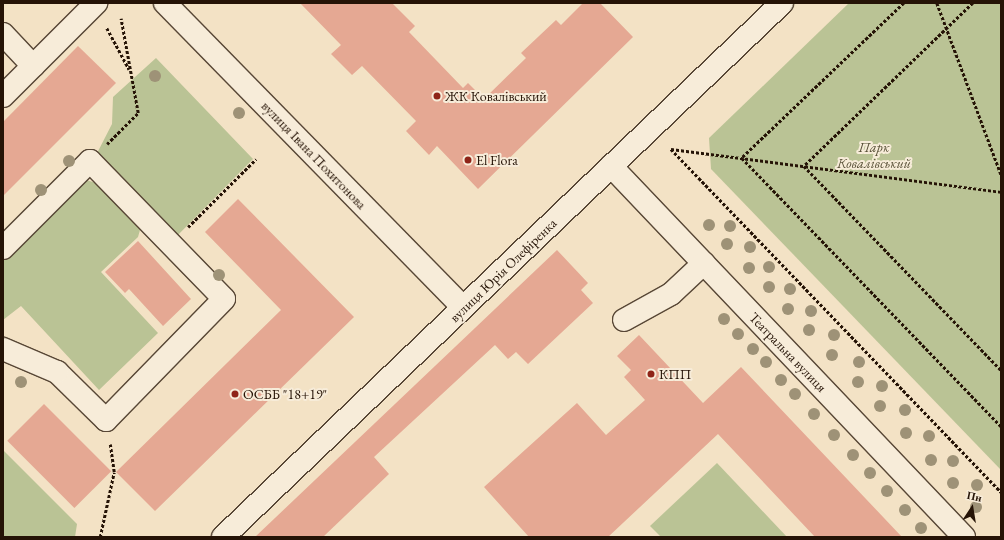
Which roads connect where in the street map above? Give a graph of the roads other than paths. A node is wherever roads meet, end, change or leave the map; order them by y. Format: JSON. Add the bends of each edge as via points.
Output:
{"nodes":[{"id":1,"x":96,"y":3,"type":"edge"},
{"id":2,"x":165,"y":3,"type":"edge"},
{"id":3,"x":782,"y":3,"type":"edge"},
{"id":4,"x":3,"y":34,"type":"edge"},
{"id":5,"x":33,"y":66,"type":"junction"},
{"id":6,"x":3,"y":96,"type":"edge"},
{"id":7,"x":611,"y":166,"type":"junction"},
{"id":8,"x":3,"y":248,"type":"edge"},
{"id":9,"x":704,"y":263,"type":"junction"},
{"id":10,"x":463,"y":307,"type":"junction"},
{"id":11,"x":624,"y":320,"type":"dead end"},
{"id":12,"x":3,"y":349,"type":"edge"},
{"id":13,"x":223,"y":537,"type":"edge"},
{"id":14,"x":964,"y":537,"type":"edge"}],
"edges":[{"from":1,"to":5,"type":"street"},
{"from":2,"to":10,"type":"street","name":"вулиця Івана Похитонова"},
{"from":3,"to":7,"type":"street","name":"вулиця Юрія Олефіренка"},
{"from":4,"to":5,"type":"street"},
{"from":5,"to":6,"type":"street"},
{"from":7,"to":9,"type":"street","name":"Театральна вулиця"},
{"from":7,"to":10,"type":"street","name":"вулиця Юрія Олефіренка"},
{"from":8,"to":12,"type":"street","via":[[90,161],[224,298],[106,420],[57,372]]},
{"from":9,"to":11,"type":"street","via":[[671,294]]},
{"from":9,"to":14,"type":"street","name":"Театральна вулиця"},
{"from":10,"to":13,"type":"street","name":"вулиця Юрія Олефіренка"}]}
